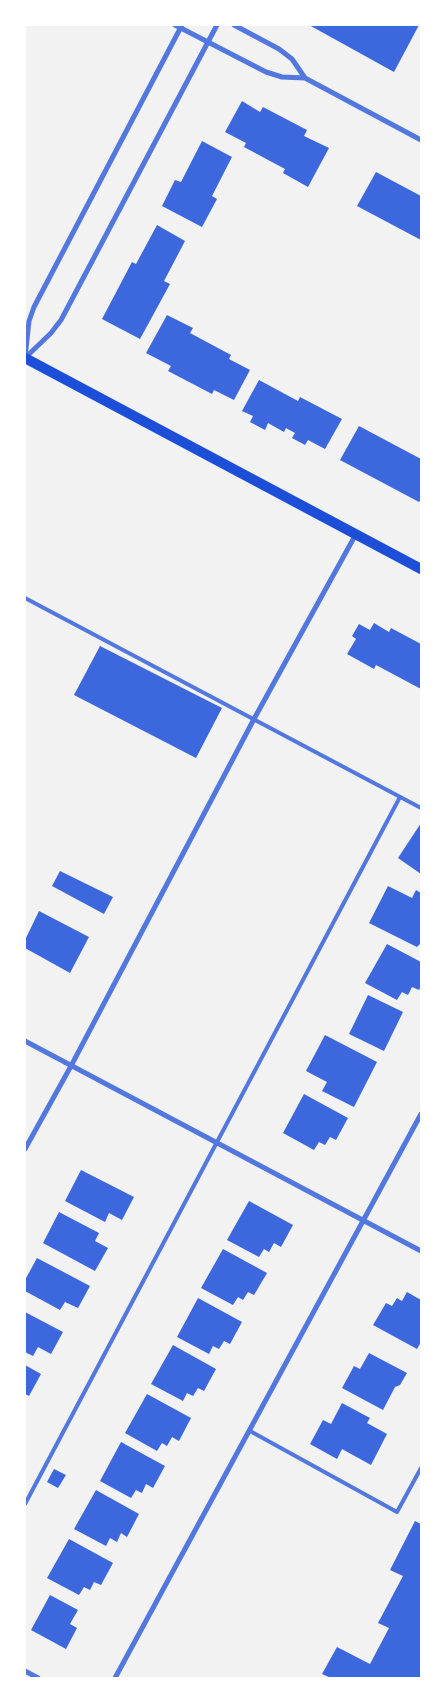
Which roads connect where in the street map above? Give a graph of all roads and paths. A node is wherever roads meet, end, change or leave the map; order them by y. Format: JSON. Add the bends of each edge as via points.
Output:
{"nodes":[{"id":1,"x":217,"y":25,"type":"edge"},
{"id":2,"x":234,"y":25,"type":"edge"},
{"id":3,"x":179,"y":26,"type":"edge"},
{"id":4,"x":208,"y":42,"type":"junction"},
{"id":5,"x":305,"y":78,"type":"junction"},
{"id":6,"x":421,"y":140,"type":"edge"},
{"id":7,"x":25,"y":358,"type":"edge"},
{"id":8,"x":356,"y":534,"type":"junction"},
{"id":9,"x":421,"y":568,"type":"edge"},
{"id":10,"x":25,"y":598,"type":"edge"},
{"id":11,"x":254,"y":719,"type":"junction"},
{"id":12,"x":400,"y":797,"type":"junction"},
{"id":13,"x":421,"y":808,"type":"edge"},
{"id":14,"x":25,"y":1041,"type":"edge"},
{"id":15,"x":71,"y":1066,"type":"junction"},
{"id":16,"x":421,"y":1114,"type":"edge"},
{"id":17,"x":218,"y":1142,"type":"junction"},
{"id":18,"x":25,"y":1149,"type":"edge"},
{"id":19,"x":364,"y":1220,"type":"junction"},
{"id":20,"x":421,"y":1251,"type":"edge"},
{"id":21,"x":250,"y":1431,"type":"junction"},
{"id":22,"x":421,"y":1468,"type":"edge"},
{"id":23,"x":25,"y":1504,"type":"edge"},
{"id":24,"x":25,"y":1671,"type":"edge"},
{"id":25,"x":38,"y":1678,"type":"edge"},
{"id":26,"x":115,"y":1678,"type":"edge"}],
"edges":[{"from":1,"to":4,"type":"street"},
{"from":2,"to":5,"type":"street","via":[[279,49],[292,59]]},
{"from":3,"to":4,"type":"street"},
{"from":3,"to":7,"type":"street","via":[[34,307]]},
{"from":4,"to":5,"type":"street","via":[[266,72],[282,77]]},
{"from":4,"to":7,"type":"street","via":[[61,320]]},
{"from":5,"to":6,"type":"street"},
{"from":7,"to":8,"type":"main road"},
{"from":8,"to":9,"type":"main road"},
{"from":8,"to":11,"type":"street"},
{"from":10,"to":11,"type":"lane"},
{"from":11,"to":12,"type":"lane"},
{"from":11,"to":15,"type":"street"},
{"from":12,"to":13,"type":"lane"},
{"from":12,"to":17,"type":"lane"},
{"from":14,"to":15,"type":"street"},
{"from":15,"to":17,"type":"street"},
{"from":15,"to":18,"type":"street"},
{"from":16,"to":19,"type":"street"},
{"from":17,"to":19,"type":"street"},
{"from":17,"to":23,"type":"lane"},
{"from":19,"to":20,"type":"street"},
{"from":19,"to":21,"type":"street"},
{"from":21,"to":22,"type":"lane","via":[[397,1512]]},
{"from":21,"to":26,"type":"street"},
{"from":24,"to":25,"type":"street"}]}
